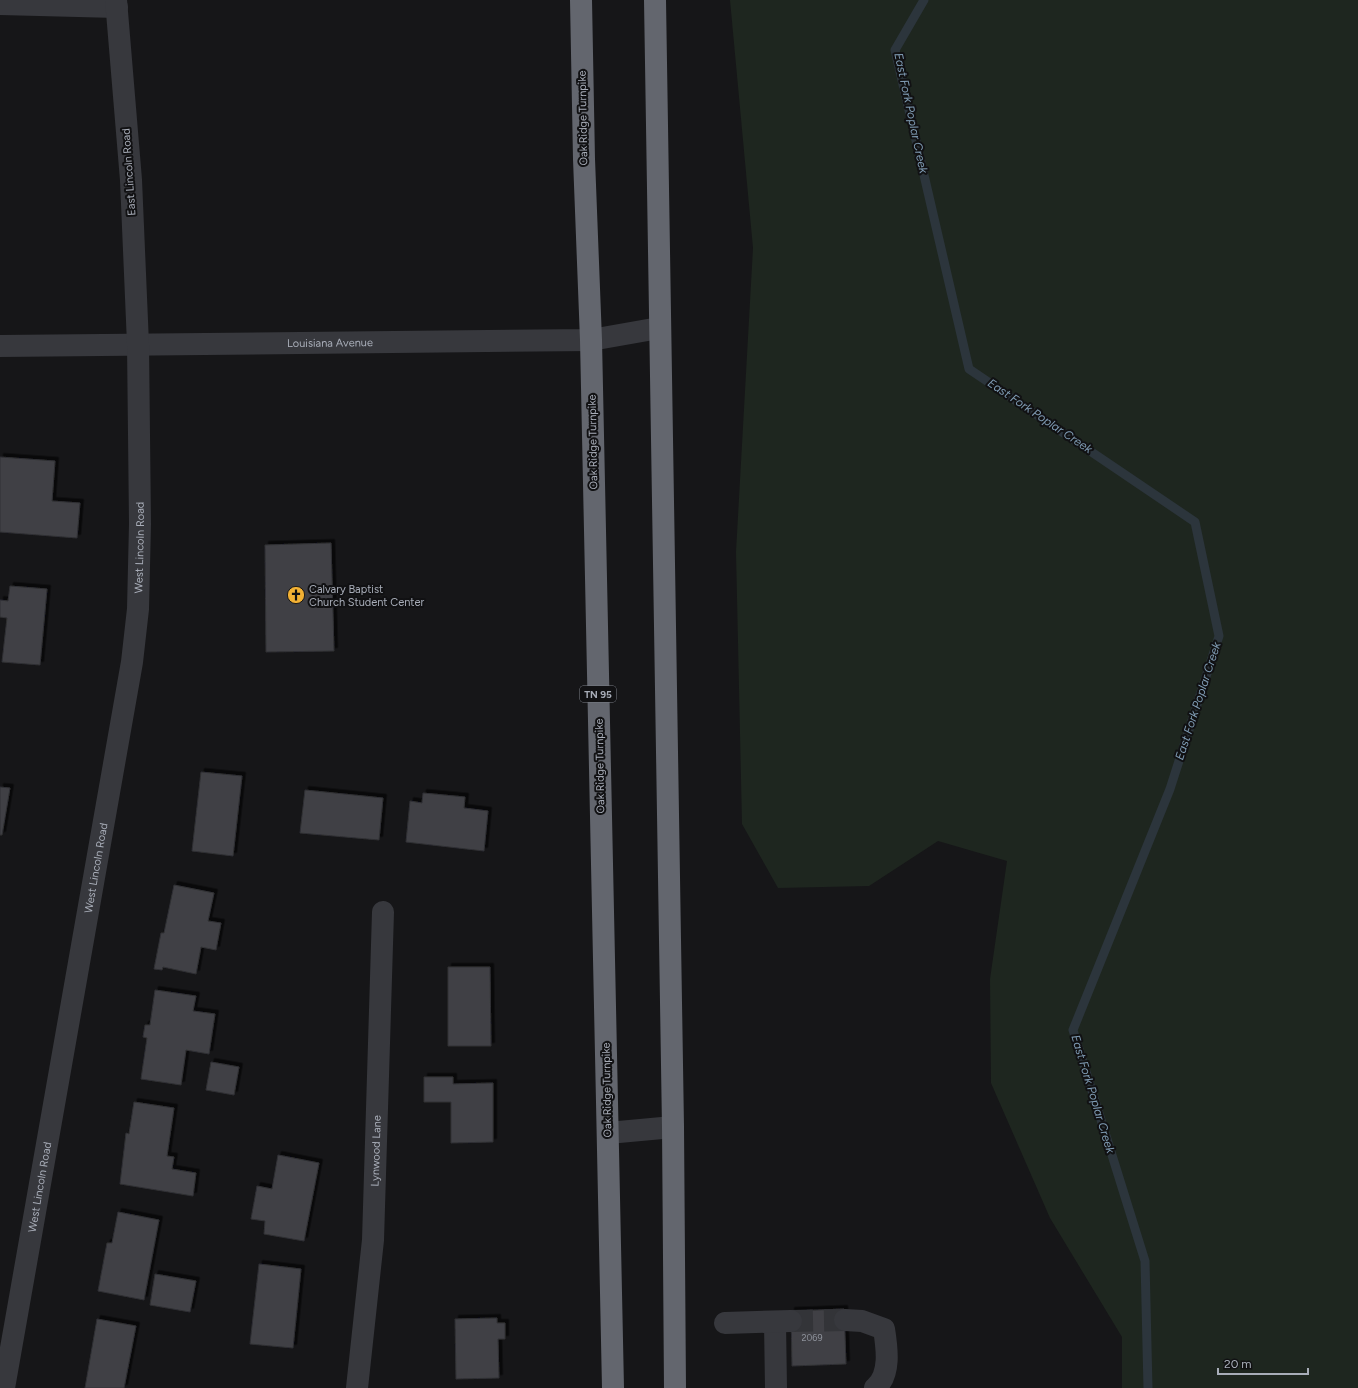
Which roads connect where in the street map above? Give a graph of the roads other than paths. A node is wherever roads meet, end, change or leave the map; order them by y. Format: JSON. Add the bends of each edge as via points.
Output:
{"nodes":[{"id":1,"x":581,"y":0,"type":"edge"},
{"id":2,"x":655,"y":0,"type":"edge"},
{"id":3,"x":0,"y":4,"type":"edge"},
{"id":4,"x":116,"y":4,"type":"edge"},
{"id":5,"x":659,"y":328,"type":"junction"},
{"id":6,"x":591,"y":340,"type":"junction"},
{"id":7,"x":138,"y":344,"type":"junction"},
{"id":8,"x":0,"y":346,"type":"edge"},
{"id":9,"x":383,"y":912,"type":"dead end"},
{"id":10,"x":673,"y":1127,"type":"junction"},
{"id":11,"x":608,"y":1133,"type":"junction"},
{"id":12,"x":845,"y":1320,"type":"tunnel mouth"},
{"id":13,"x":725,"y":1323,"type":"dead end"},
{"id":14,"x":4,"y":1388,"type":"edge"},
{"id":15,"x":357,"y":1388,"type":"edge"},
{"id":16,"x":613,"y":1388,"type":"edge"},
{"id":17,"x":675,"y":1388,"type":"edge"},
{"id":18,"x":776,"y":1388,"type":"edge"},
{"id":19,"x":875,"y":1388,"type":"edge"}],
"edges":[{"from":1,"to":6,"type":"highway","name":"Oak Ridge Turnpike","number":"TN 95"},
{"from":2,"to":5,"type":"highway"},
{"from":3,"to":4,"type":"street"},
{"from":4,"to":7,"type":"street","name":"East Lincoln Road","via":[[131,180]]},
{"from":5,"to":6,"type":"street","name":"Louisiana Avenue"},
{"from":5,"to":10,"type":"highway"},
{"from":6,"to":7,"type":"street","name":"Louisiana Avenue"},
{"from":6,"to":11,"type":"highway","name":"Oak Ridge Turnpike","number":"TN 95"},
{"from":7,"to":8,"type":"street","name":"Louisiana Avenue"},
{"from":7,"to":14,"type":"street","name":"West Lincoln Road","via":[[138,609]]},
{"from":9,"to":15,"type":"street","name":"Lynwood Lane","via":[[373,1240]]},
{"from":10,"to":11,"type":"street"},
{"from":10,"to":17,"type":"highway"},
{"from":11,"to":16,"type":"highway","name":"Oak Ridge Turnpike","number":"TN 95"},
{"from":12,"to":19,"type":"street","via":[[862,1321],[884,1329],[888,1352],[882,1382]]},
{"from":13,"to":18,"type":"street","via":[[783,1322]]}]}
